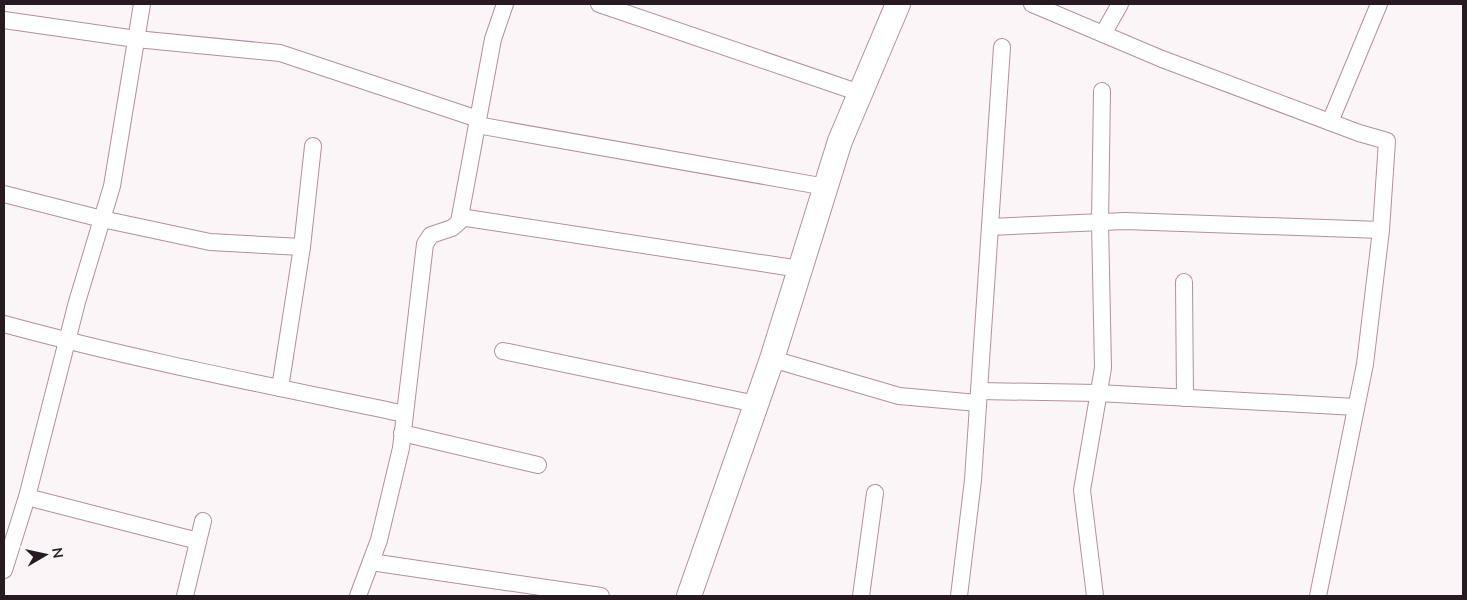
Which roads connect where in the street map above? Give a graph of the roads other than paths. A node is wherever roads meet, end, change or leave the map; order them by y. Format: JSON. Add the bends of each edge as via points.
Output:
{"nodes":[{"id":1,"x":142,"y":4,"type":"edge"},
{"id":2,"x":505,"y":4,"type":"edge"},
{"id":3,"x":599,"y":4,"type":"edge"},
{"id":4,"x":898,"y":4,"type":"edge"},
{"id":5,"x":1032,"y":4,"type":"edge"},
{"id":6,"x":1120,"y":4,"type":"edge"},
{"id":7,"x":1379,"y":4,"type":"edge"},
{"id":8,"x":4,"y":20,"type":"edge"},
{"id":9,"x":1103,"y":34,"type":"junction"},
{"id":10,"x":136,"y":39,"type":"junction"},
{"id":11,"x":1002,"y":47,"type":"dead end"},
{"id":12,"x":1102,"y":91,"type":"dead end"},
{"id":13,"x":860,"y":93,"type":"junction"},
{"id":14,"x":477,"y":122,"type":"junction"},
{"id":15,"x":1330,"y":122,"type":"junction"},
{"id":16,"x":313,"y":146,"type":"dead end"},
{"id":17,"x":826,"y":186,"type":"junction"},
{"id":18,"x":4,"y":194,"type":"edge"},
{"id":19,"x":460,"y":217,"type":"junction"},
{"id":20,"x":102,"y":219,"type":"junction"},
{"id":21,"x":1100,"y":222,"type":"junction"},
{"id":22,"x":990,"y":227,"type":"junction"},
{"id":23,"x":1381,"y":230,"type":"junction"},
{"id":24,"x":302,"y":247,"type":"junction"},
{"id":25,"x":800,"y":269,"type":"junction"},
{"id":26,"x":1184,"y":282,"type":"dead end"},
{"id":27,"x":4,"y":324,"type":"edge"},
{"id":28,"x":67,"y":341,"type":"junction"},
{"id":29,"x":503,"y":351,"type":"dead end"},
{"id":30,"x":772,"y":359,"type":"junction"},
{"id":31,"x":280,"y":388,"type":"junction"},
{"id":32,"x":1098,"y":393,"type":"junction"},
{"id":33,"x":978,"y":397,"type":"junction"},
{"id":34,"x":1185,"y":398,"type":"junction"},
{"id":35,"x":756,"y":404,"type":"junction"},
{"id":36,"x":1356,"y":407,"type":"junction"},
{"id":37,"x":405,"y":414,"type":"junction"},
{"id":38,"x":402,"y":433,"type":"junction"},
{"id":39,"x":538,"y":466,"type":"dead end"},
{"id":40,"x":875,"y":493,"type":"dead end"},
{"id":41,"x":27,"y":496,"type":"junction"},
{"id":42,"x":203,"y":521,"type":"dead end"},
{"id":43,"x":198,"y":541,"type":"junction"},
{"id":44,"x":371,"y":562,"type":"junction"},
{"id":45,"x":4,"y":570,"type":"edge"},
{"id":46,"x":185,"y":596,"type":"edge"},
{"id":47,"x":358,"y":596,"type":"edge"},
{"id":48,"x":601,"y":596,"type":"edge"},
{"id":49,"x":690,"y":596,"type":"edge"},
{"id":50,"x":861,"y":596,"type":"edge"},
{"id":51,"x":959,"y":596,"type":"edge"},
{"id":52,"x":1095,"y":596,"type":"edge"},
{"id":53,"x":1318,"y":596,"type":"edge"}],
"edges":[{"from":1,"to":10,"type":"street"},
{"from":2,"to":14,"type":"street","via":[[493,39]]},
{"from":3,"to":13,"type":"street"},
{"from":4,"to":13,"type":"street"},
{"from":5,"to":9,"type":"street"},
{"from":6,"to":9,"type":"street"},
{"from":7,"to":15,"type":"street"},
{"from":8,"to":10,"type":"street"},
{"from":9,"to":15,"type":"street"},
{"from":10,"to":14,"type":"street","via":[[280,53]]},
{"from":10,"to":20,"type":"street","via":[[112,186]]},
{"from":11,"to":22,"type":"street"},
{"from":12,"to":21,"type":"street"},
{"from":13,"to":17,"type":"street"},
{"from":14,"to":17,"type":"street"},
{"from":14,"to":19,"type":"street"},
{"from":15,"to":23,"type":"street","via":[[1387,141]]},
{"from":16,"to":24,"type":"street"},
{"from":17,"to":25,"type":"street"},
{"from":18,"to":20,"type":"street"},
{"from":19,"to":25,"type":"street"},
{"from":19,"to":37,"type":"street","via":[[452,228],[431,235],[426,244]]},
{"from":20,"to":24,"type":"street","via":[[210,242]]},
{"from":20,"to":28,"type":"street"},
{"from":21,"to":22,"type":"street"},
{"from":21,"to":23,"type":"street"},
{"from":21,"to":32,"type":"street","via":[[1102,368]]},
{"from":22,"to":33,"type":"street"},
{"from":23,"to":36,"type":"street"},
{"from":24,"to":31,"type":"street"},
{"from":25,"to":30,"type":"street"},
{"from":26,"to":34,"type":"street"},
{"from":27,"to":28,"type":"street"},
{"from":28,"to":31,"type":"street"},
{"from":28,"to":41,"type":"street"},
{"from":29,"to":35,"type":"street"},
{"from":30,"to":33,"type":"street","via":[[899,396]]},
{"from":30,"to":35,"type":"street"},
{"from":31,"to":37,"type":"street"},
{"from":32,"to":33,"type":"street"},
{"from":32,"to":34,"type":"street"},
{"from":32,"to":52,"type":"street","via":[[1082,490]]},
{"from":33,"to":51,"type":"street","via":[[973,480]]},
{"from":34,"to":36,"type":"street"},
{"from":35,"to":49,"type":"street"},
{"from":36,"to":53,"type":"street"},
{"from":37,"to":38,"type":"street"},
{"from":38,"to":39,"type":"street"},
{"from":38,"to":44,"type":"street","via":[[379,540]]},
{"from":40,"to":50,"type":"street"},
{"from":41,"to":43,"type":"street"},
{"from":41,"to":45,"type":"street"},
{"from":42,"to":43,"type":"street"},
{"from":43,"to":46,"type":"street"},
{"from":44,"to":47,"type":"street"},
{"from":44,"to":48,"type":"street"}]}
